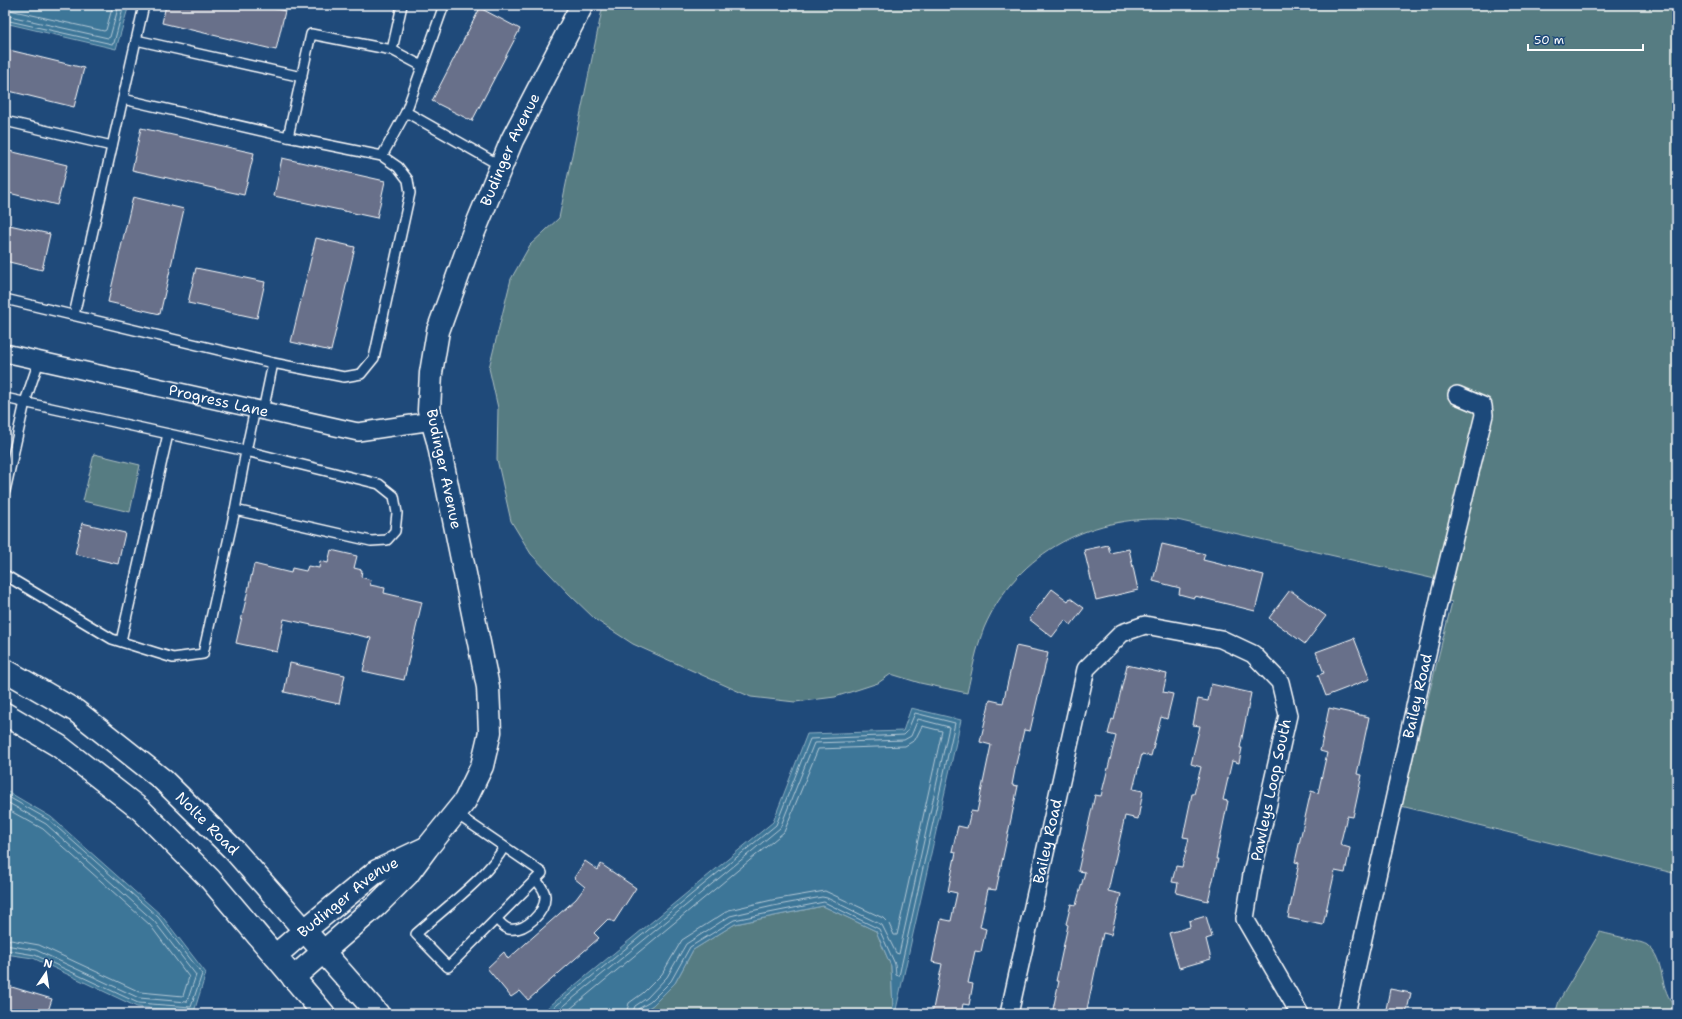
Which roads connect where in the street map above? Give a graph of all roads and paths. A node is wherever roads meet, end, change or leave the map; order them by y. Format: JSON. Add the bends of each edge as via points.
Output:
{"nodes":[{"id":1,"x":144,"y":5,"type":"edge"},
{"id":2,"x":402,"y":5,"type":"edge"},
{"id":3,"x":444,"y":5,"type":"edge"},
{"id":4,"x":582,"y":5,"type":"edge"},
{"id":5,"x":136,"y":40,"type":"junction"},
{"id":6,"x":392,"y":50,"type":"junction"},
{"id":7,"x":422,"y":66,"type":"junction"},
{"id":8,"x":302,"y":78,"type":"junction"},
{"id":9,"x":123,"y":99,"type":"junction"},
{"id":10,"x":406,"y":112,"type":"junction"},
{"id":11,"x":5,"y":121,"type":"edge"},
{"id":12,"x":288,"y":137,"type":"junction"},
{"id":13,"x":112,"y":146,"type":"junction"},
{"id":14,"x":382,"y":156,"type":"junction"},
{"id":15,"x":501,"y":166,"type":"junction"},
{"id":16,"x":5,"y":299,"type":"edge"},
{"id":17,"x":74,"y":315,"type":"junction"},
{"id":18,"x":5,"y":353,"type":"edge"},
{"id":19,"x":39,"y":361,"type":"junction"},
{"id":20,"x":273,"y":363,"type":"junction"},
{"id":21,"x":1457,"y":395,"type":"dead end"},
{"id":22,"x":5,"y":398,"type":"edge"},
{"id":23,"x":25,"y":402,"type":"junction"},
{"id":24,"x":259,"y":410,"type":"junction"},
{"id":25,"x":432,"y":421,"type":"junction"},
{"id":26,"x":168,"y":434,"type":"junction"},
{"id":27,"x":246,"y":451,"type":"junction"},
{"id":28,"x":5,"y":491,"type":"edge"},
{"id":29,"x":235,"y":510,"type":"junction"},
{"id":30,"x":5,"y":575,"type":"edge"},
{"id":31,"x":121,"y":641,"type":"junction"},
{"id":32,"x":1086,"y":669,"type":"joint"},
{"id":33,"x":5,"y":670,"type":"edge"},
{"id":34,"x":5,"y":714,"type":"edge"},
{"id":35,"x":455,"y":813,"type":"junction"},
{"id":36,"x":504,"y":847,"type":"junction"},
{"id":37,"x":427,"y":848,"type":"junction"},
{"id":38,"x":536,"y":880,"type":"junction"},
{"id":39,"x":496,"y":919,"type":"junction"},
{"id":40,"x":305,"y":930,"type":"junction"},
{"id":41,"x":324,"y":952,"type":"junction"},
{"id":42,"x":275,"y":956,"type":"junction"},
{"id":43,"x":294,"y":978,"type":"junction"},
{"id":44,"x":324,"y":1014,"type":"edge"},
{"id":45,"x":378,"y":1014,"type":"edge"},
{"id":46,"x":1009,"y":1014,"type":"edge"},
{"id":47,"x":1300,"y":1014,"type":"edge"},
{"id":48,"x":1346,"y":1014,"type":"edge"}],
"edges":[{"from":1,"to":5,"type":"lane"},
{"from":2,"to":6,"type":"lane"},
{"from":3,"to":7,"type":"lane"},
{"from":4,"to":15,"type":"street","name":"Budinger Avenue"},
{"from":5,"to":8,"type":"lane"},
{"from":5,"to":9,"type":"lane"},
{"from":6,"to":7,"type":"lane"},
{"from":6,"to":8,"type":"lane","via":[[311,34]]},
{"from":7,"to":10,"type":"lane"},
{"from":8,"to":12,"type":"lane"},
{"from":9,"to":12,"type":"lane"},
{"from":9,"to":13,"type":"lane"},
{"from":10,"to":14,"type":"lane"},
{"from":10,"to":15,"type":"lane"},
{"from":11,"to":13,"type":"lane"},
{"from":12,"to":14,"type":"lane"},
{"from":13,"to":17,"type":"lane"},
{"from":14,"to":20,"type":"lane","via":[[398,167],[408,180],[410,193],[374,358],[361,374],[344,378]]},
{"from":15,"to":25,"type":"street","name":"Budinger Avenue","via":[[438,331],[431,373],[429,410]]},
{"from":16,"to":17,"type":"lane"},
{"from":17,"to":20,"type":"lane"},
{"from":18,"to":19,"type":"street","name":"Progress Lane"},
{"from":19,"to":23,"type":"lane"},
{"from":19,"to":24,"type":"street","name":"Progress Lane"},
{"from":20,"to":24,"type":"lane"},
{"from":21,"to":48,"type":"street","name":"Bailey Road","via":[[1483,406],[1484,415],[1441,590]]},
{"from":22,"to":23,"type":"lane"},
{"from":23,"to":26,"type":"lane"},
{"from":23,"to":28,"type":"lane"},
{"from":24,"to":25,"type":"street","name":"Progress Lane","via":[[358,432]]},
{"from":24,"to":27,"type":"lane"},
{"from":25,"to":35,"type":"street","name":"Budinger Avenue","via":[[440,449],[488,687],[490,732],[482,766],[465,801]]},
{"from":26,"to":27,"type":"lane"},
{"from":26,"to":31,"type":"lane"},
{"from":27,"to":29,"type":"lane"},
{"from":27,"to":29,"type":"lane","via":[[379,484],[394,496],[397,513],[395,531],[387,540],[370,541]]},
{"from":29,"to":31,"type":"lane","via":[[203,654],[173,658]]},
{"from":30,"to":31,"type":"lane","via":[[112,639]]},
{"from":32,"to":46,"type":"street","name":"Bailey Road"},
{"from":32,"to":47,"type":"street","name":"Pawleys Loop South","via":[[1122,633],[1145,625],[1221,639],[1253,654],[1280,682],[1288,715],[1252,874],[1245,919]]},
{"from":33,"to":40,"type":"street","name":"Nolte Road","via":[[76,711],[163,780],[234,850]]},
{"from":34,"to":42,"type":"street","via":[[59,746],[141,810],[210,879]]},
{"from":35,"to":36,"type":"lane"},
{"from":35,"to":37,"type":"street","name":"Budinger Avenue"},
{"from":36,"to":38,"type":"lane","via":[[542,873]]},
{"from":36,"to":39,"type":"lane","via":[[497,859],[416,934],[448,967]]},
{"from":37,"to":40,"type":"street","name":"Budinger Avenue","via":[[377,872]]},
{"from":37,"to":41,"type":"street","name":"Budinger Avenue","via":[[407,875],[377,906]]},
{"from":38,"to":39,"type":"lane"},
{"from":38,"to":39,"type":"lane","via":[[545,896],[544,906],[536,916],[523,927],[514,929],[507,928]]},
{"from":40,"to":41,"type":"street","name":"Nolte Road"},
{"from":40,"to":42,"type":"street","name":"Budinger Avenue"},
{"from":41,"to":43,"type":"street","name":"Budinger Avenue"},
{"from":41,"to":45,"type":"street","name":"Nolte Road"},
{"from":42,"to":43,"type":"street"},
{"from":43,"to":44,"type":"street"}]}
